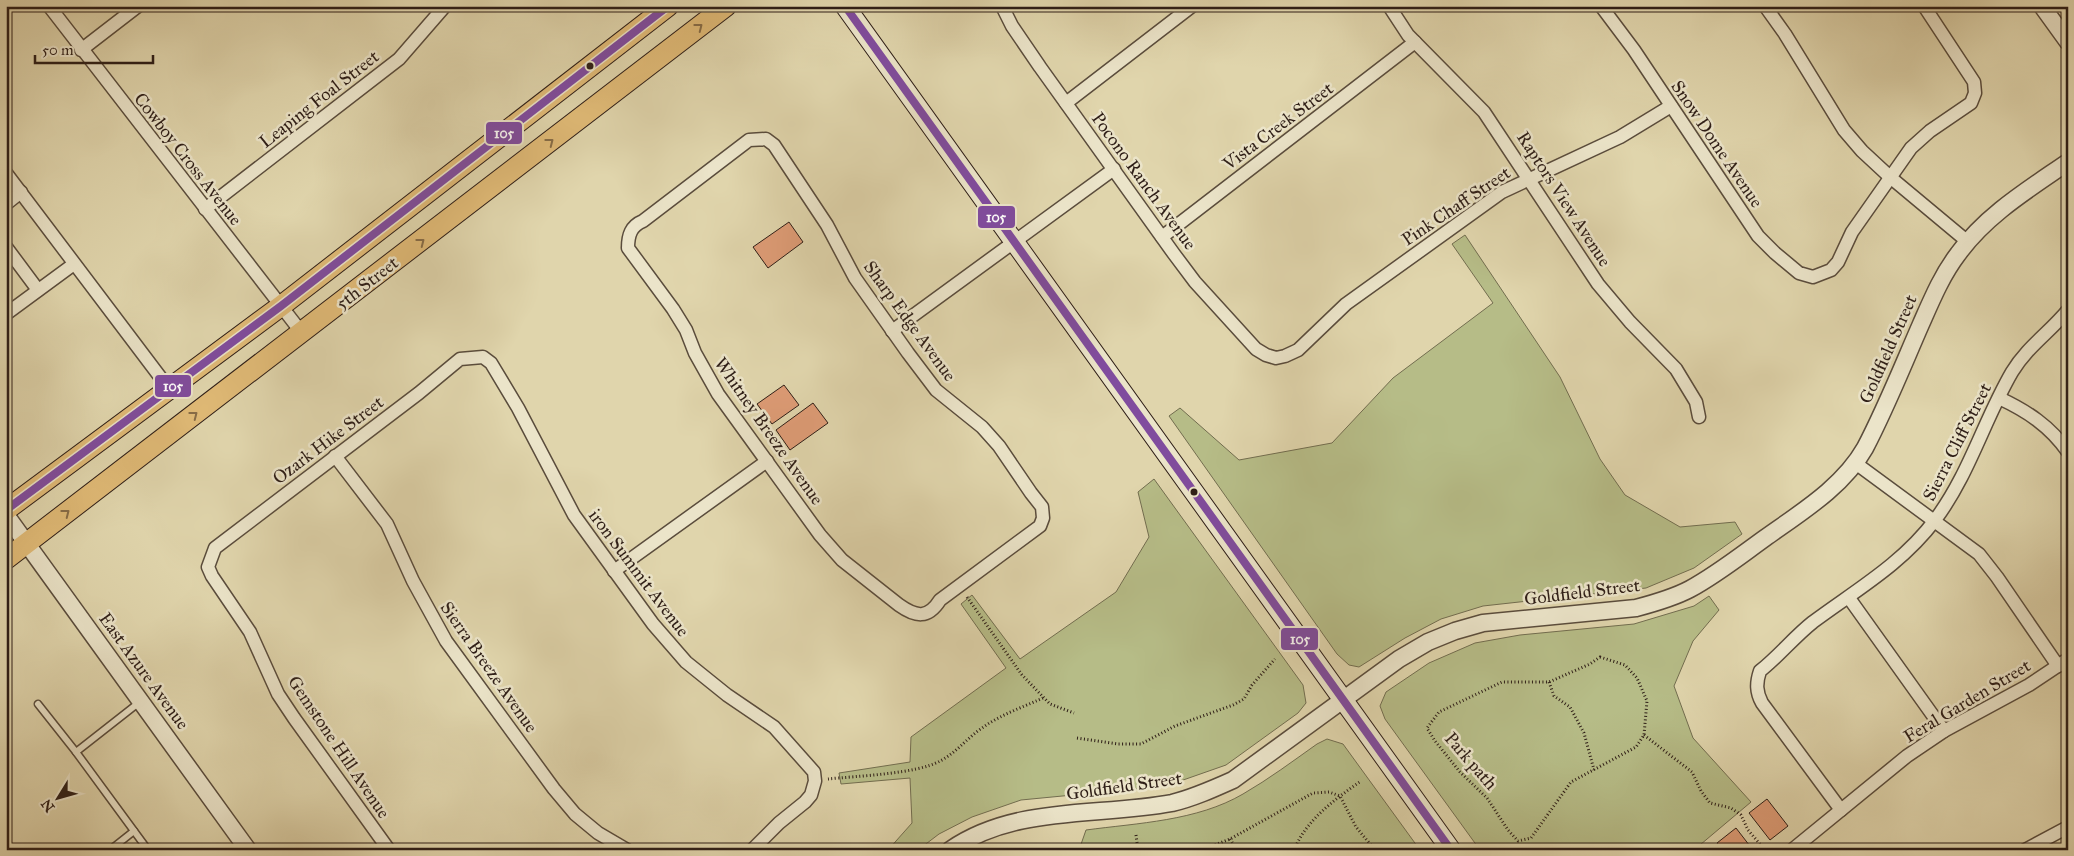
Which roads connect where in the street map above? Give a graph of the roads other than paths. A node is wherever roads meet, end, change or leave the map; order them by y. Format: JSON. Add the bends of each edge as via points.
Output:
{"nodes":[{"id":1,"x":48,"y":6,"type":"edge"},
{"id":2,"x":138,"y":6,"type":"edge"},
{"id":3,"x":445,"y":6,"type":"edge"},
{"id":4,"x":668,"y":6,"type":"edge"},
{"id":5,"x":726,"y":6,"type":"edge"},
{"id":6,"x":845,"y":6,"type":"edge"},
{"id":7,"x":1002,"y":6,"type":"edge"},
{"id":8,"x":1192,"y":6,"type":"edge"},
{"id":9,"x":1389,"y":6,"type":"edge"},
{"id":10,"x":1601,"y":6,"type":"edge"},
{"id":11,"x":1765,"y":6,"type":"edge"},
{"id":12,"x":1924,"y":6,"type":"edge"},
{"id":13,"x":2042,"y":6,"type":"edge"},
{"id":14,"x":1415,"y":42,"type":"junction"},
{"id":15,"x":2068,"y":42,"type":"edge"},
{"id":16,"x":81,"y":50,"type":"junction"},
{"id":17,"x":1066,"y":103,"type":"junction"},
{"id":18,"x":1671,"y":106,"type":"junction"},
{"id":19,"x":2068,"y":162,"type":"edge"},
{"id":20,"x":1114,"y":169,"type":"junction"},
{"id":21,"x":6,"y":173,"type":"edge"},
{"id":22,"x":1890,"y":177,"type":"junction"},
{"id":23,"x":1530,"y":178,"type":"junction"},
{"id":24,"x":21,"y":192,"type":"junction"},
{"id":25,"x":6,"y":204,"type":"edge"},
{"id":26,"x":205,"y":209,"type":"junction"},
{"id":27,"x":1162,"y":237,"type":"junction"},
{"id":28,"x":628,"y":238,"type":"joint"},
{"id":29,"x":1015,"y":242,"type":"junction"},
{"id":30,"x":1968,"y":242,"type":"junction"},
{"id":31,"x":6,"y":247,"type":"edge"},
{"id":32,"x":74,"y":264,"type":"junction"},
{"id":33,"x":38,"y":290,"type":"junction"},
{"id":34,"x":281,"y":306,"type":"junction"},
{"id":35,"x":2068,"y":310,"type":"edge"},
{"id":36,"x":6,"y":314,"type":"edge"},
{"id":37,"x":892,"y":330,"type":"junction"},
{"id":38,"x":302,"y":333,"type":"junction"},
{"id":39,"x":473,"y":357,"type":"joint"},
{"id":40,"x":1276,"y":358,"type":"joint"},
{"id":41,"x":170,"y":390,"type":"junction"},
{"id":42,"x":1999,"y":398,"type":"junction"},
{"id":43,"x":1699,"y":417,"type":"dead end"},
{"id":44,"x":2068,"y":452,"type":"edge"},
{"id":45,"x":335,"y":456,"type":"junction"},
{"id":46,"x":767,"y":461,"type":"junction"},
{"id":47,"x":1854,"y":462,"type":"junction"},
{"id":48,"x":6,"y":510,"type":"edge"},
{"id":49,"x":6,"y":515,"type":"edge"},
{"id":50,"x":1935,"y":520,"type":"junction"},
{"id":51,"x":27,"y":543,"type":"junction"},
{"id":52,"x":6,"y":559,"type":"edge"},
{"id":53,"x":212,"y":559,"type":"joint"},
{"id":54,"x":614,"y":571,"type":"junction"},
{"id":55,"x":959,"y":586,"type":"joint"},
{"id":56,"x":1849,"y":598,"type":"junction"},
{"id":57,"x":2063,"y":663,"type":"edge"},
{"id":58,"x":1343,"y":699,"type":"junction"},
{"id":59,"x":141,"y":701,"type":"junction"},
{"id":60,"x":38,"y":704,"type":"dead end"},
{"id":61,"x":1944,"y":731,"type":"junction"},
{"id":62,"x":76,"y":752,"type":"junction"},
{"id":63,"x":1841,"y":810,"type":"junction"},
{"id":64,"x":2068,"y":827,"type":"edge"},
{"id":65,"x":134,"y":831,"type":"junction"},
{"id":66,"x":110,"y":850,"type":"edge"},
{"id":67,"x":148,"y":850,"type":"edge"},
{"id":68,"x":248,"y":850,"type":"edge"},
{"id":69,"x":389,"y":850,"type":"edge"},
{"id":70,"x":627,"y":850,"type":"edge"},
{"id":71,"x":752,"y":850,"type":"edge"},
{"id":72,"x":950,"y":850,"type":"edge"},
{"id":73,"x":1451,"y":850,"type":"edge"},
{"id":74,"x":1792,"y":850,"type":"edge"},
{"id":75,"x":2025,"y":850,"type":"edge"}],
"edges":[{"from":1,"to":16,"type":"street","name":"Cowboy Cross Avenue"},
{"from":2,"to":16,"type":"street"},
{"from":3,"to":26,"type":"street","name":"Leaping Foal Street","via":[[399,59]]},
{"from":4,"to":34,"type":"main road","name":"5th Street"},
{"from":38,"to":5,"type":"main road","name":"5th Street","one_way":true},
{"from":6,"to":29,"type":"main road"},
{"from":7,"to":17,"type":"street","name":"Pocono Ranch Avenue","via":[[1012,26]]},
{"from":8,"to":17,"type":"street"},
{"from":9,"to":14,"type":"street","name":"Raptors View Avenue"},
{"from":10,"to":18,"type":"street","name":"Snow Dome Avenue"},
{"from":11,"to":22,"type":"street","via":[[1844,130]]},
{"from":12,"to":22,"type":"street","via":[[1974,82],[1975,93],[1971,103],[1911,148]]},
{"from":13,"to":15,"type":"street"},
{"from":14,"to":23,"type":"street","name":"Raptors View Avenue","via":[[1484,112]]},
{"from":14,"to":27,"type":"street","name":"Vista Creek Street"},
{"from":16,"to":26,"type":"street","name":"Cowboy Cross Avenue"},
{"from":17,"to":20,"type":"street","name":"Pocono Ranch Avenue"},
{"from":18,"to":22,"type":"street","name":"Snow Dome Avenue","via":[[1758,236],[1800,273],[1813,277],[1832,270],[1852,232]]},
{"from":18,"to":23,"type":"street","name":"Pink Chaff Street","via":[[1620,137]]},
{"from":19,"to":30,"type":"street","name":"Goldfield Street","via":[[2004,208]]},
{"from":20,"to":27,"type":"street","name":"Pocono Ranch Avenue"},
{"from":20,"to":29,"type":"street"},
{"from":21,"to":24,"type":"street"},
{"from":22,"to":30,"type":"street"},
{"from":23,"to":40,"type":"street","name":"Pink Chaff Street","via":[[1466,216],[1346,304],[1298,350]]},
{"from":23,"to":43,"type":"street","name":"Raptors View Avenue","via":[[1614,304],[1676,369],[1696,402]]},
{"from":24,"to":25,"type":"street"},
{"from":24,"to":32,"type":"street"},
{"from":26,"to":34,"type":"street","name":"Cowboy Cross Avenue"},
{"from":27,"to":40,"type":"street","name":"Pocono Ranch Avenue","via":[[1196,282],[1256,349]]},
{"from":28,"to":37,"type":"street","name":"Sharp Edge Avenue","via":[[635,225],[749,140],[766,139],[774,145],[827,225],[854,278]]},
{"from":28,"to":46,"type":"street","name":"Whitney Breeze Avenue","via":[[628,248],[686,330],[698,360],[718,394]]},
{"from":29,"to":37,"type":"street"},
{"from":29,"to":58,"type":"main road"},
{"from":30,"to":47,"type":"street","name":"Goldfield Street","via":[[1940,280],[1888,401],[1864,450]]},
{"from":31,"to":33,"type":"street"},
{"from":32,"to":33,"type":"street"},
{"from":32,"to":41,"type":"street"},
{"from":33,"to":36,"type":"street"},
{"from":34,"to":38,"type":"street","name":"Cowboy Cross Avenue"},
{"from":34,"to":41,"type":"main road","name":"5th Street"},
{"from":35,"to":42,"type":"street","name":"Sierra Cliff Street","via":[[2024,354]]},
{"from":37,"to":55,"type":"street","name":"Sharp Edge Avenue","via":[[936,390],[982,427],[999,446],[1042,507],[1040,526]]},
{"from":51,"to":38,"type":"main road","name":"5th Street","one_way":true},
{"from":39,"to":45,"type":"street","name":"Ozark Hike Street","via":[[460,359]]},
{"from":39,"to":54,"type":"street","name":"iron Summit Avenue","via":[[482,356],[491,363],[574,515]]},
{"from":41,"to":48,"type":"main road","name":"5th Street"},
{"from":42,"to":44,"type":"street","via":[[2035,417]]},
{"from":42,"to":50,"type":"street","name":"Sierra Cliff Street","via":[[1960,482]]},
{"from":45,"to":53,"type":"street","name":"Ozark Hike Street","via":[[215,548]]},
{"from":45,"to":70,"type":"street","name":"Sierra Breeze Avenue","via":[[386,524],[446,642],[548,781],[575,814],[598,833]]},
{"from":46,"to":54,"type":"street"},
{"from":46,"to":55,"type":"street","name":"Whitney Breeze Avenue","via":[[842,560],[908,611],[927,614]]},
{"from":47,"to":50,"type":"street"},
{"from":47,"to":58,"type":"street","name":"Goldfield Street","via":[[1823,495],[1688,590],[1636,608],[1483,624],[1455,631],[1399,659]]},
{"from":49,"to":51,"type":"street","name":"East Azure Avenue"},
{"from":50,"to":56,"type":"street","name":"Sierra Cliff Street","via":[[1893,564]]},
{"from":50,"to":57,"type":"street","via":[[1979,554]]},
{"from":51,"to":52,"type":"main road","name":"5th Street"},
{"from":51,"to":59,"type":"street","name":"East Azure Avenue"},
{"from":53,"to":69,"type":"street","name":"Gemstone Hill Avenue","via":[[208,567],[212,576],[250,632],[278,694]]},
{"from":54,"to":71,"type":"street","name":"iron Summit Avenue","via":[[686,662],[727,695],[763,718],[814,772],[815,781],[806,802]]},
{"from":56,"to":61,"type":"street"},
{"from":56,"to":63,"type":"street","name":"Sierra Cliff Street","via":[[1812,623],[1760,671],[1757,680],[1757,694],[1762,703]]},
{"from":57,"to":61,"type":"street","name":"Feral Garden Street"},
{"from":58,"to":72,"type":"street","name":"Goldfield Street","via":[[1233,780],[1202,794],[1172,803],[1008,822],[984,830]]},
{"from":58,"to":73,"type":"main road"},
{"from":59,"to":62,"type":"lane"},
{"from":59,"to":68,"type":"street","name":"East Azure Avenue"},
{"from":60,"to":62,"type":"lane"},
{"from":61,"to":63,"type":"street","name":"Feral Garden Street","via":[[1907,756]]},
{"from":62,"to":65,"type":"lane"},
{"from":63,"to":74,"type":"street","name":"Feral Garden Street"},
{"from":64,"to":75,"type":"street"},
{"from":65,"to":66,"type":"lane"},
{"from":65,"to":67,"type":"lane"}]}
